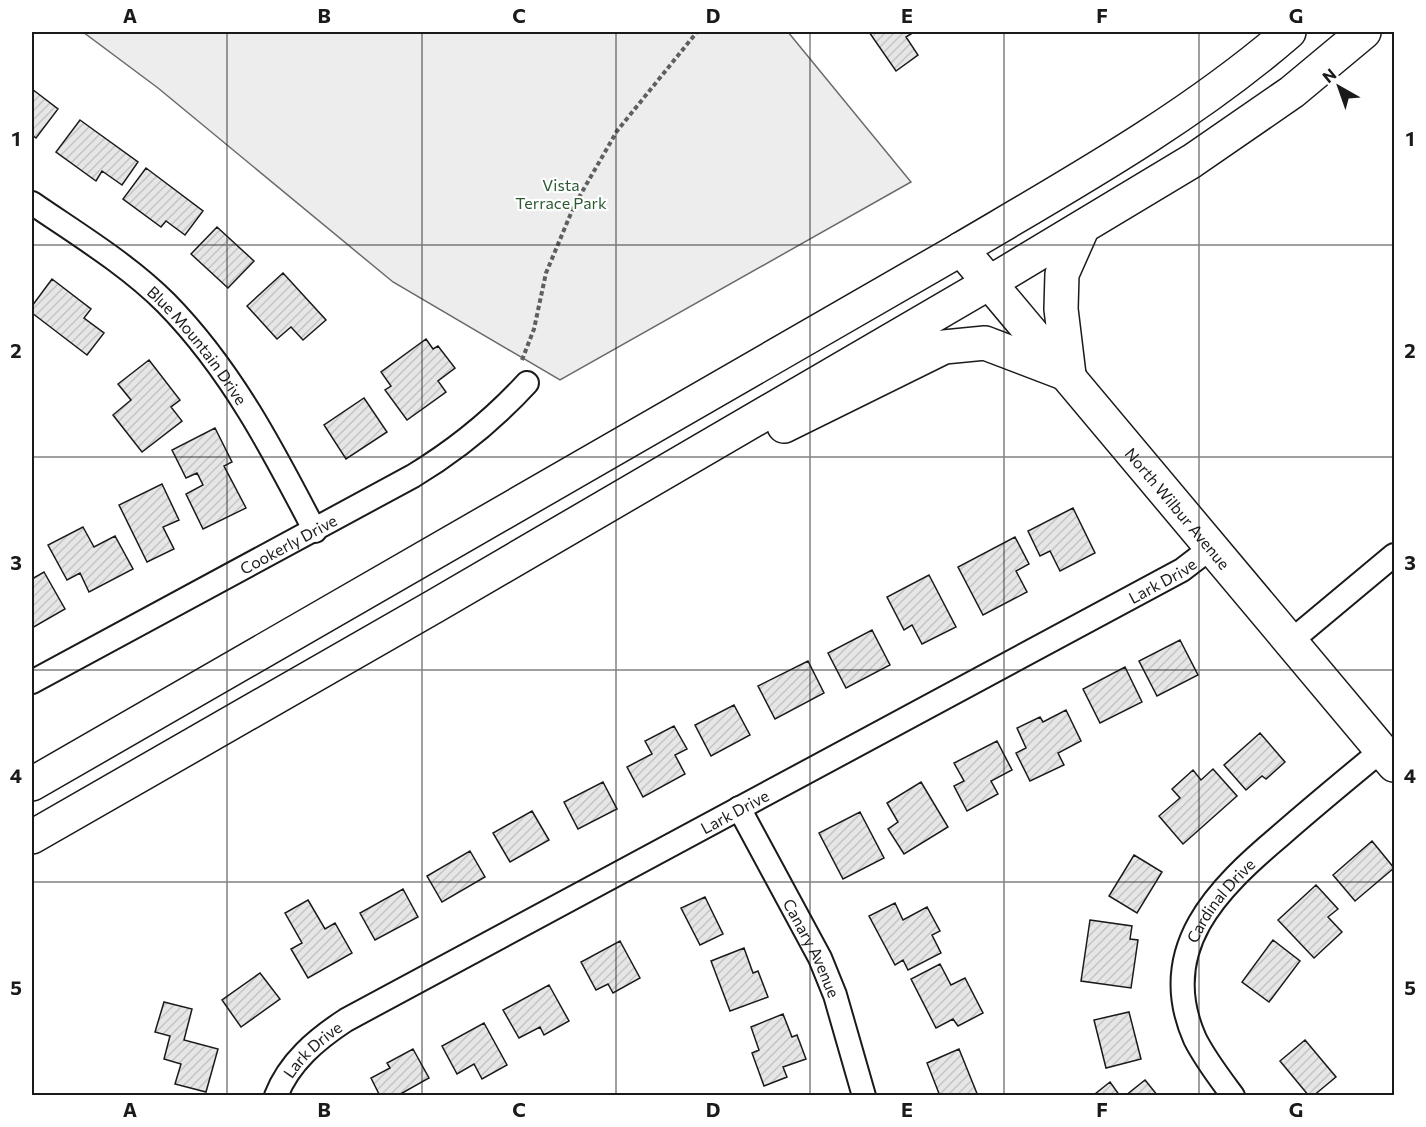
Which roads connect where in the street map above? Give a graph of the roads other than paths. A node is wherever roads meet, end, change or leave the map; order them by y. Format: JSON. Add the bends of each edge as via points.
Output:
{"nodes":[{"id":1,"x":1289,"y":32,"type":"edge"},
{"id":2,"x":1364,"y":32,"type":"edge"},
{"id":3,"x":32,"y":202,"type":"edge"},
{"id":4,"x":1082,"y":229,"type":"junction"},
{"id":5,"x":961,"y":249,"type":"junction"},
{"id":6,"x":989,"y":283,"type":"junction"},
{"id":7,"x":1069,"y":375,"type":"junction"},
{"id":8,"x":527,"y":383,"type":"road end"},
{"id":9,"x":315,"y":531,"type":"junction"},
{"id":10,"x":540,"y":545,"type":"junction"},
{"id":11,"x":1212,"y":547,"type":"junction"},
{"id":12,"x":1395,"y":555,"type":"edge"},
{"id":13,"x":1291,"y":641,"type":"junction"},
{"id":14,"x":32,"y":682,"type":"edge"},
{"id":15,"x":1388,"y":757,"type":"edge"},
{"id":16,"x":32,"y":784,"type":"edge"},
{"id":17,"x":739,"y":808,"type":"junction"},
{"id":18,"x":32,"y":837,"type":"edge"},
{"id":19,"x":276,"y":1095,"type":"edge"},
{"id":20,"x":864,"y":1095,"type":"edge"},
{"id":21,"x":1233,"y":1095,"type":"edge"}],
"edges":[{"from":1,"to":5,"type":"main road","via":[[1161,126]]},
{"from":2,"to":4,"type":"main road","via":[[1292,92],[1192,161]]},
{"from":3,"to":9,"type":"street","name":"Blue Mountain Drive","via":[[140,280],[189,329],[274,451]]},
{"from":4,"to":6,"type":"main road"},
{"from":4,"to":7,"type":"main road","via":[[1062,274],[1061,309]]},
{"from":5,"to":6,"type":"main road","name":"North Wilbur Avenue"},
{"from":5,"to":16,"type":"main road"},
{"from":6,"to":7,"type":"main road","name":"North Wilbur Avenue"},
{"from":6,"to":10,"type":"main road"},
{"from":7,"to":10,"type":"main road","via":[[985,343],[944,347]]},
{"from":7,"to":11,"type":"main road","name":"North Wilbur Avenue"},
{"from":8,"to":9,"type":"street","name":"Cookerly Drive","via":[[450,453]]},
{"from":9,"to":14,"type":"street","name":"Cookerly Drive"},
{"from":10,"to":18,"type":"main road"},
{"from":11,"to":13,"type":"main road","name":"North Wilbur Avenue"},
{"from":11,"to":17,"type":"street","name":"Lark Drive","via":[[1182,570]]},
{"from":12,"to":13,"type":"street"},
{"from":13,"to":15,"type":"main road","name":"North Wilbur Avenue"},
{"from":15,"to":21,"type":"street","name":"Cardinal Drive","via":[[1242,868],[1215,896],[1198,922],[1187,952],[1183,983],[1186,1011],[1208,1063]]},
{"from":17,"to":19,"type":"street","name":"Lark Drive","via":[[346,1020],[319,1038],[295,1064]]},
{"from":17,"to":20,"type":"street","name":"Canary Avenue","via":[[820,958]]}]}
